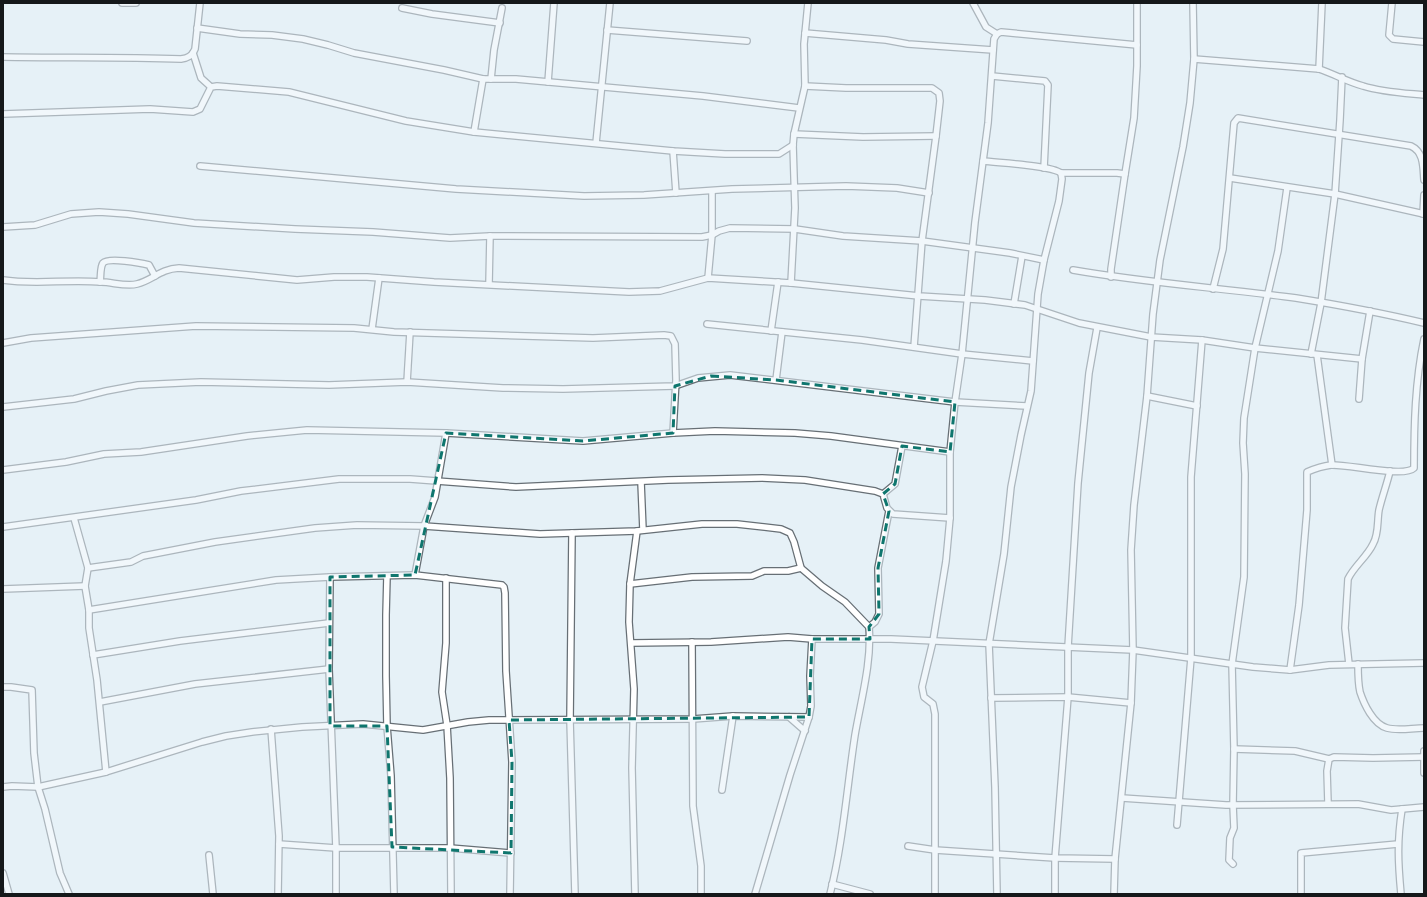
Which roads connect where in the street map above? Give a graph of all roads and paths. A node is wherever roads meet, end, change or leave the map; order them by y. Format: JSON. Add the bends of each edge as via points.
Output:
{"nodes":[{"id":1,"x":122,"y":3,"type":"edge"},
{"id":2,"x":136,"y":3,"type":"edge"},
{"id":3,"x":200,"y":3,"type":"edge"},
{"id":4,"x":554,"y":3,"type":"edge"},
{"id":5,"x":610,"y":3,"type":"edge"},
{"id":6,"x":808,"y":3,"type":"edge"},
{"id":7,"x":973,"y":3,"type":"edge"},
{"id":8,"x":1137,"y":3,"type":"edge"},
{"id":9,"x":1193,"y":3,"type":"edge"},
{"id":10,"x":1322,"y":3,"type":"edge"},
{"id":11,"x":1392,"y":3,"type":"edge"},
{"id":12,"x":402,"y":8,"type":"dead end"},
{"id":13,"x":502,"y":8,"type":"dead end"},
{"id":14,"x":500,"y":23,"type":"junction"},
{"id":15,"x":197,"y":28,"type":"junction"},
{"id":16,"x":607,"y":30,"type":"junction"},
{"id":17,"x":805,"y":33,"type":"junction"},
{"id":18,"x":997,"y":34,"type":"junction"},
{"id":19,"x":747,"y":41,"type":"dead end"},
{"id":20,"x":1424,"y":42,"type":"edge"},
{"id":21,"x":1137,"y":45,"type":"junction"},
{"id":22,"x":993,"y":50,"type":"junction"},
{"id":23,"x":194,"y":53,"type":"junction"},
{"id":24,"x":3,"y":57,"type":"edge"},
{"id":25,"x":1194,"y":59,"type":"junction"},
{"id":26,"x":1319,"y":69,"type":"junction"},
{"id":27,"x":992,"y":76,"type":"junction"},
{"id":28,"x":1342,"y":77,"type":"junction"},
{"id":29,"x":483,"y":79,"type":"junction"},
{"id":30,"x":491,"y":79,"type":"junction"},
{"id":31,"x":548,"y":82,"type":"junction"},
{"id":32,"x":805,"y":86,"type":"junction"},
{"id":33,"x":211,"y":87,"type":"junction"},
{"id":34,"x":601,"y":87,"type":"junction"},
{"id":35,"x":1424,"y":95,"type":"edge"},
{"id":36,"x":799,"y":108,"type":"junction"},
{"id":37,"x":3,"y":114,"type":"edge"},
{"id":38,"x":474,"y":132,"type":"junction"},
{"id":39,"x":794,"y":134,"type":"junction"},
{"id":40,"x":1339,"y":134,"type":"junction"},
{"id":41,"x":936,"y":136,"type":"junction"},
{"id":42,"x":596,"y":143,"type":"junction"},
{"id":43,"x":793,"y":145,"type":"junction"},
{"id":44,"x":673,"y":152,"type":"junction"},
{"id":45,"x":983,"y":161,"type":"junction"},
{"id":46,"x":200,"y":166,"type":"dead end"},
{"id":47,"x":1044,"y":168,"type":"junction"},
{"id":48,"x":1061,"y":173,"type":"junction"},
{"id":49,"x":1125,"y":174,"type":"junction"},
{"id":50,"x":1230,"y":178,"type":"junction"},
{"id":51,"x":1424,"y":180,"type":"edge"},
{"id":52,"x":796,"y":188,"type":"junction"},
{"id":53,"x":1287,"y":188,"type":"junction"},
{"id":54,"x":712,"y":191,"type":"junction"},
{"id":55,"x":676,"y":193,"type":"junction"},
{"id":56,"x":929,"y":193,"type":"junction"},
{"id":57,"x":1335,"y":194,"type":"junction"},
{"id":58,"x":1424,"y":195,"type":"edge"},
{"id":59,"x":1424,"y":214,"type":"edge"},
{"id":60,"x":3,"y":227,"type":"edge"},
{"id":61,"x":794,"y":229,"type":"junction"},
{"id":62,"x":712,"y":235,"type":"junction"},
{"id":63,"x":490,"y":236,"type":"junction"},
{"id":64,"x":922,"y":241,"type":"junction"},
{"id":65,"x":973,"y":248,"type":"junction"},
{"id":66,"x":1022,"y":256,"type":"junction"},
{"id":67,"x":1044,"y":260,"type":"junction"},
{"id":68,"x":1073,"y":270,"type":"dead end"},
{"id":69,"x":155,"y":276,"type":"junction"},
{"id":70,"x":1111,"y":277,"type":"junction"},
{"id":71,"x":379,"y":278,"type":"junction"},
{"id":72,"x":708,"y":278,"type":"junction"},
{"id":73,"x":3,"y":280,"type":"edge"},
{"id":74,"x":100,"y":282,"type":"junction"},
{"id":75,"x":778,"y":282,"type":"junction"},
{"id":76,"x":791,"y":283,"type":"junction"},
{"id":77,"x":1157,"y":283,"type":"junction"},
{"id":78,"x":489,"y":284,"type":"junction"},
{"id":79,"x":1213,"y":289,"type":"junction"},
{"id":80,"x":1267,"y":295,"type":"junction"},
{"id":81,"x":919,"y":296,"type":"junction"},
{"id":82,"x":968,"y":300,"type":"junction"},
{"id":83,"x":1321,"y":303,"type":"junction"},
{"id":84,"x":1014,"y":304,"type":"junction"},
{"id":85,"x":1036,"y":308,"type":"junction"},
{"id":86,"x":1370,"y":311,"type":"junction"},
{"id":87,"x":1424,"y":323,"type":"edge"},
{"id":88,"x":707,"y":324,"type":"dead end"},
{"id":89,"x":1097,"y":328,"type":"junction"},
{"id":90,"x":372,"y":329,"type":"junction"},
{"id":91,"x":771,"y":331,"type":"junction"},
{"id":92,"x":410,"y":332,"type":"junction"},
{"id":93,"x":782,"y":332,"type":"junction"},
{"id":94,"x":1151,"y":337,"type":"junction"},
{"id":95,"x":1424,"y":338,"type":"edge"},
{"id":96,"x":1202,"y":340,"type":"junction"},
{"id":97,"x":3,"y":343,"type":"edge"},
{"id":98,"x":914,"y":347,"type":"junction"},
{"id":99,"x":1255,"y":348,"type":"junction"},
{"id":100,"x":962,"y":354,"type":"junction"},
{"id":101,"x":1311,"y":354,"type":"junction"},
{"id":102,"x":1317,"y":355,"type":"junction"},
{"id":103,"x":1362,"y":359,"type":"junction"},
{"id":104,"x":1033,"y":360,"type":"junction"},
{"id":105,"x":776,"y":380,"type":"junction"},
{"id":106,"x":407,"y":382,"type":"junction"},
{"id":107,"x":675,"y":386,"type":"junction"},
{"id":108,"x":1147,"y":396,"type":"junction"},
{"id":109,"x":1359,"y":399,"type":"dead end"},
{"id":110,"x":955,"y":402,"type":"junction"},
{"id":111,"x":1027,"y":406,"type":"junction"},
{"id":112,"x":1197,"y":406,"type":"junction"},
{"id":113,"x":3,"y":407,"type":"edge"},
{"id":114,"x":446,"y":433,"type":"junction"},
{"id":115,"x":673,"y":433,"type":"junction"},
{"id":116,"x":902,"y":446,"type":"junction"},
{"id":117,"x":950,"y":452,"type":"junction"},
{"id":118,"x":1332,"y":465,"type":"junction"},
{"id":119,"x":3,"y":470,"type":"edge"},
{"id":120,"x":1390,"y":471,"type":"junction"},
{"id":121,"x":438,"y":480,"type":"junction"},
{"id":122,"x":641,"y":482,"type":"junction"},
{"id":123,"x":883,"y":494,"type":"junction"},
{"id":124,"x":889,"y":511,"type":"junction"},
{"id":125,"x":74,"y":518,"type":"junction"},
{"id":126,"x":950,"y":518,"type":"junction"},
{"id":127,"x":424,"y":526,"type":"junction"},
{"id":128,"x":3,"y":527,"type":"edge"},
{"id":129,"x":640,"y":530,"type":"junction"},
{"id":130,"x":572,"y":533,"type":"junction"},
{"id":131,"x":88,"y":568,"type":"junction"},
{"id":132,"x":801,"y":568,"type":"junction"},
{"id":133,"x":416,"y":575,"type":"junction"},
{"id":134,"x":330,"y":576,"type":"junction"},
{"id":135,"x":388,"y":576,"type":"junction"},
{"id":136,"x":446,"y":578,"type":"junction"},
{"id":137,"x":630,"y":584,"type":"junction"},
{"id":138,"x":85,"y":586,"type":"junction"},
{"id":139,"x":3,"y":589,"type":"edge"},
{"id":140,"x":89,"y":610,"type":"junction"},
{"id":141,"x":329,"y":623,"type":"junction"},
{"id":142,"x":869,"y":627,"type":"junction"},
{"id":143,"x":812,"y":639,"type":"junction"},
{"id":144,"x":870,"y":639,"type":"junction"},
{"id":145,"x":933,"y":641,"type":"junction"},
{"id":146,"x":692,"y":642,"type":"junction"},
{"id":147,"x":631,"y":643,"type":"junction"},
{"id":148,"x":989,"y":644,"type":"junction"},
{"id":149,"x":1068,"y":647,"type":"junction"},
{"id":150,"x":1132,"y":650,"type":"junction"},
{"id":151,"x":93,"y":655,"type":"junction"},
{"id":152,"x":1191,"y":658,"type":"junction"},
{"id":153,"x":1424,"y":663,"type":"edge"},
{"id":154,"x":1232,"y":664,"type":"junction"},
{"id":155,"x":1349,"y":664,"type":"junction"},
{"id":156,"x":1358,"y":664,"type":"junction"},
{"id":157,"x":328,"y":669,"type":"junction"},
{"id":158,"x":1290,"y":670,"type":"junction"},
{"id":159,"x":3,"y":687,"type":"edge"},
{"id":160,"x":1068,"y":697,"type":"junction"},
{"id":161,"x":991,"y":698,"type":"junction"},
{"id":162,"x":100,"y":702,"type":"junction"},
{"id":163,"x":1131,"y":703,"type":"junction"},
{"id":164,"x":733,"y":716,"type":"junction"},
{"id":165,"x":809,"y":716,"type":"junction"},
{"id":166,"x":789,"y":717,"type":"junction"},
{"id":167,"x":633,"y":719,"type":"junction"},
{"id":168,"x":693,"y":719,"type":"junction"},
{"id":169,"x":509,"y":720,"type":"junction"},
{"id":170,"x":570,"y":720,"type":"junction"},
{"id":171,"x":447,"y":725,"type":"junction"},
{"id":172,"x":330,"y":726,"type":"junction"},
{"id":173,"x":387,"y":726,"type":"junction"},
{"id":174,"x":1424,"y":728,"type":"edge"},
{"id":175,"x":271,"y":730,"type":"junction"},
{"id":176,"x":805,"y":731,"type":"junction"},
{"id":177,"x":1234,"y":748,"type":"junction"},
{"id":178,"x":1424,"y":751,"type":"edge"},
{"id":179,"x":1424,"y":757,"type":"edge"},
{"id":180,"x":1329,"y":759,"type":"junction"},
{"id":181,"x":106,"y":772,"type":"junction"},
{"id":182,"x":1424,"y":773,"type":"edge"},
{"id":183,"x":3,"y":787,"type":"edge"},
{"id":184,"x":38,"y":787,"type":"junction"},
{"id":185,"x":722,"y":790,"type":"dead end"},
{"id":186,"x":1122,"y":798,"type":"junction"},
{"id":187,"x":1179,"y":802,"type":"junction"},
{"id":188,"x":1328,"y":803,"type":"junction"},
{"id":189,"x":1233,"y":805,"type":"junction"},
{"id":190,"x":1424,"y":807,"type":"edge"},
{"id":191,"x":1402,"y":809,"type":"junction"},
{"id":192,"x":1177,"y":825,"type":"dead end"},
{"id":193,"x":279,"y":844,"type":"junction"},
{"id":194,"x":1398,"y":844,"type":"junction"},
{"id":195,"x":908,"y":846,"type":"dead end"},
{"id":196,"x":392,"y":847,"type":"junction"},
{"id":197,"x":336,"y":848,"type":"junction"},
{"id":198,"x":450,"y":848,"type":"junction"},
{"id":199,"x":935,"y":850,"type":"junction"},
{"id":200,"x":510,"y":853,"type":"junction"},
{"id":201,"x":996,"y":853,"type":"junction"},
{"id":202,"x":209,"y":855,"type":"dead end"},
{"id":203,"x":1055,"y":858,"type":"junction"},
{"id":204,"x":1115,"y":859,"type":"junction"},
{"id":205,"x":1233,"y":864,"type":"dead end"},
{"id":206,"x":3,"y":873,"type":"edge"},
{"id":207,"x":832,"y":884,"type":"junction"},
{"id":208,"x":9,"y":894,"type":"edge"},
{"id":209,"x":69,"y":894,"type":"edge"},
{"id":210,"x":213,"y":894,"type":"edge"},
{"id":211,"x":278,"y":894,"type":"edge"},
{"id":212,"x":336,"y":894,"type":"edge"},
{"id":213,"x":394,"y":894,"type":"edge"},
{"id":214,"x":451,"y":894,"type":"edge"},
{"id":215,"x":510,"y":894,"type":"edge"},
{"id":216,"x":575,"y":894,"type":"edge"},
{"id":217,"x":636,"y":894,"type":"edge"},
{"id":218,"x":701,"y":894,"type":"edge"},
{"id":219,"x":755,"y":894,"type":"edge"},
{"id":220,"x":830,"y":894,"type":"edge"},
{"id":221,"x":870,"y":894,"type":"edge"},
{"id":222,"x":935,"y":894,"type":"edge"},
{"id":223,"x":997,"y":894,"type":"edge"},
{"id":224,"x":1055,"y":894,"type":"edge"},
{"id":225,"x":1114,"y":894,"type":"edge"},
{"id":226,"x":1301,"y":894,"type":"edge"},
{"id":227,"x":1401,"y":894,"type":"edge"}],
"edges":[{"from":1,"to":2,"type":"street"},
{"from":3,"to":15,"type":"street"},
{"from":4,"to":31,"type":"street"},
{"from":5,"to":16,"type":"street"},
{"from":6,"to":17,"type":"street"},
{"from":7,"to":18,"type":"street","via":[[986,27]]},
{"from":8,"to":21,"type":"street"},
{"from":9,"to":25,"type":"street"},
{"from":10,"to":26,"type":"street"},
{"from":11,"to":20,"type":"street","via":[[1389,35],[1393,39]]},
{"from":12,"to":14,"type":"street"},
{"from":13,"to":14,"type":"street"},
{"from":14,"to":30,"type":"street"},
{"from":15,"to":23,"type":"street"},
{"from":15,"to":29,"type":"street","via":[[289,37]]},
{"from":16,"to":19,"type":"street"},
{"from":16,"to":34,"type":"street"},
{"from":17,"to":22,"type":"street"},
{"from":17,"to":32,"type":"street"},
{"from":18,"to":21,"type":"street","via":[[1001,32]]},
{"from":18,"to":22,"type":"street"},
{"from":21,"to":49,"type":"street","via":[[1134,118]]},
{"from":22,"to":27,"type":"street"},
{"from":23,"to":24,"type":"street","via":[[181,59]]},
{"from":23,"to":33,"type":"street","via":[[201,78]]},
{"from":25,"to":26,"type":"street"},
{"from":25,"to":77,"type":"street","via":[[1184,147]]},
{"from":26,"to":28,"type":"street"},
{"from":27,"to":45,"type":"street"},
{"from":27,"to":47,"type":"street","via":[[1045,81],[1048,85]]},
{"from":28,"to":35,"type":"street","via":[[1361,86],[1379,90]]},
{"from":28,"to":40,"type":"street"},
{"from":29,"to":30,"type":"street"},
{"from":29,"to":38,"type":"street"},
{"from":30,"to":31,"type":"street"},
{"from":31,"to":34,"type":"street"},
{"from":32,"to":36,"type":"street"},
{"from":32,"to":41,"type":"street","via":[[932,88],[940,93]]},
{"from":33,"to":37,"type":"street","via":[[200,110],[192,112],[150,109]]},
{"from":33,"to":38,"type":"street","via":[[289,92],[406,120]]},
{"from":34,"to":36,"type":"street"},
{"from":34,"to":42,"type":"street"},
{"from":36,"to":39,"type":"street"},
{"from":38,"to":42,"type":"street"},
{"from":39,"to":41,"type":"street"},
{"from":39,"to":43,"type":"street"},
{"from":40,"to":50,"type":"street","via":[[1238,118],[1234,123]]},
{"from":40,"to":51,"type":"street","via":[[1417,149],[1420,153]]},
{"from":40,"to":57,"type":"street"},
{"from":41,"to":56,"type":"street"},
{"from":42,"to":44,"type":"street"},
{"from":43,"to":44,"type":"street","via":[[779,154],[771,155]]},
{"from":43,"to":52,"type":"street"},
{"from":44,"to":55,"type":"street"},
{"from":45,"to":47,"type":"street"},
{"from":45,"to":65,"type":"street"},
{"from":46,"to":55,"type":"street","via":[[456,189],[584,196]]},
{"from":47,"to":48,"type":"street"},
{"from":48,"to":49,"type":"street"},
{"from":48,"to":67,"type":"street","via":[[1059,201]]},
{"from":49,"to":70,"type":"street"},
{"from":50,"to":53,"type":"street"},
{"from":50,"to":79,"type":"street","via":[[1223,249]]},
{"from":52,"to":54,"type":"street"},
{"from":52,"to":56,"type":"street","via":[[873,186]]},
{"from":52,"to":61,"type":"street"},
{"from":53,"to":57,"type":"street"},
{"from":53,"to":80,"type":"street","via":[[1278,251]]},
{"from":54,"to":55,"type":"street"},
{"from":54,"to":62,"type":"street"},
{"from":56,"to":64,"type":"street"},
{"from":57,"to":59,"type":"street"},
{"from":57,"to":83,"type":"street"},
{"from":58,"to":59,"type":"street"},
{"from":60,"to":63,"type":"street","via":[[35,225],[71,214],[100,212],[194,223],[450,238]]},
{"from":61,"to":62,"type":"street","via":[[730,228]]},
{"from":61,"to":64,"type":"street","via":[[843,236]]},
{"from":61,"to":76,"type":"street"},
{"from":62,"to":63,"type":"street"},
{"from":62,"to":72,"type":"street"},
{"from":63,"to":78,"type":"street"},
{"from":64,"to":65,"type":"street"},
{"from":64,"to":81,"type":"street"},
{"from":65,"to":66,"type":"street"},
{"from":65,"to":82,"type":"street"},
{"from":66,"to":67,"type":"street"},
{"from":66,"to":84,"type":"street"},
{"from":67,"to":85,"type":"street"},
{"from":68,"to":70,"type":"street"},
{"from":69,"to":71,"type":"street","via":[[170,268],[179,268],[297,280],[334,277]]},
{"from":69,"to":74,"type":"street","via":[[131,285]]},
{"from":69,"to":74,"type":"street","via":[[148,265],[110,260],[104,261],[101,265]]},
{"from":70,"to":77,"type":"street"},
{"from":71,"to":78,"type":"street"},
{"from":71,"to":90,"type":"street"},
{"from":72,"to":75,"type":"street"},
{"from":72,"to":78,"type":"street","via":[[648,292]]},
{"from":73,"to":74,"type":"street"},
{"from":75,"to":76,"type":"street"},
{"from":75,"to":91,"type":"street"},
{"from":76,"to":81,"type":"street"},
{"from":77,"to":79,"type":"street"},
{"from":77,"to":94,"type":"street"},
{"from":79,"to":80,"type":"street"},
{"from":80,"to":83,"type":"street"},
{"from":80,"to":99,"type":"street"},
{"from":81,"to":82,"type":"street"},
{"from":81,"to":98,"type":"street"},
{"from":82,"to":84,"type":"street"},
{"from":82,"to":100,"type":"street"},
{"from":83,"to":86,"type":"street"},
{"from":83,"to":101,"type":"street"},
{"from":84,"to":85,"type":"street"},
{"from":85,"to":89,"type":"street"},
{"from":85,"to":104,"type":"street"},
{"from":86,"to":87,"type":"street"},
{"from":86,"to":103,"type":"street"},
{"from":88,"to":91,"type":"street"},
{"from":89,"to":94,"type":"street"},
{"from":89,"to":149,"type":"street","via":[[1089,373],[1078,483]]},
{"from":90,"to":92,"type":"street"},
{"from":90,"to":97,"type":"street","via":[[196,326],[31,338]]},
{"from":91,"to":93,"type":"street"},
{"from":92,"to":106,"type":"street"},
{"from":92,"to":107,"type":"street","via":[[593,338],[664,334],[671,336],[675,344]]},
{"from":93,"to":98,"type":"street"},
{"from":93,"to":105,"type":"street"},
{"from":94,"to":96,"type":"street"},
{"from":94,"to":108,"type":"street"},
{"from":95,"to":120,"type":"street","via":[[1415,400],[1414,468],[1410,472]]},
{"from":96,"to":99,"type":"street"},
{"from":96,"to":112,"type":"street"},
{"from":98,"to":100,"type":"street"},
{"from":99,"to":101,"type":"street"},
{"from":99,"to":154,"type":"street","via":[[1244,418],[1244,577]]},
{"from":100,"to":104,"type":"street"},
{"from":100,"to":110,"type":"street"},
{"from":101,"to":102,"type":"street"},
{"from":102,"to":103,"type":"street"},
{"from":102,"to":118,"type":"street"},
{"from":103,"to":109,"type":"street"},
{"from":104,"to":111,"type":"street","via":[[1031,391]]},
{"from":105,"to":107,"type":"street","via":[[730,375],[711,376]]},
{"from":105,"to":110,"type":"street"},
{"from":106,"to":107,"type":"street","via":[[563,389]]},
{"from":106,"to":113,"type":"street","via":[[330,385],[169,383],[138,385],[74,399]]},
{"from":107,"to":115,"type":"street"},
{"from":108,"to":112,"type":"street"},
{"from":108,"to":150,"type":"street","via":[[1133,520]]},
{"from":110,"to":111,"type":"street"},
{"from":110,"to":117,"type":"street"},
{"from":111,"to":148,"type":"street","via":[[1011,487],[1004,554]]},
{"from":112,"to":152,"type":"street","via":[[1191,477]]},
{"from":114,"to":115,"type":"street","via":[[583,441]]},
{"from":114,"to":119,"type":"street","via":[[300,431],[141,452],[104,454]]},
{"from":114,"to":121,"type":"street"},
{"from":115,"to":116,"type":"street","via":[[795,433]]},
{"from":116,"to":117,"type":"street"},
{"from":116,"to":123,"type":"street","via":[[895,484]]},
{"from":117,"to":126,"type":"street"},
{"from":118,"to":120,"type":"street"},
{"from":118,"to":158,"type":"street","via":[[1307,472],[1307,510]]},
{"from":120,"to":155,"type":"street","via":[[1379,511],[1374,543],[1348,579],[1345,628]]},
{"from":121,"to":122,"type":"street","via":[[516,487]]},
{"from":121,"to":125,"type":"street","via":[[387,478],[319,481]]},
{"from":121,"to":127,"type":"street"},
{"from":122,"to":123,"type":"street","via":[[762,478],[798,480]]},
{"from":122,"to":129,"type":"street"},
{"from":123,"to":124,"type":"street"},
{"from":124,"to":126,"type":"street","via":[[901,515]]},
{"from":124,"to":142,"type":"street","via":[[878,568],[879,614]]},
{"from":125,"to":128,"type":"street"},
{"from":125,"to":131,"type":"street"},
{"from":126,"to":145,"type":"street"},
{"from":127,"to":130,"type":"street","via":[[540,534]]},
{"from":127,"to":131,"type":"street","via":[[357,525],[287,531],[167,550],[130,562]]},
{"from":127,"to":133,"type":"street"},
{"from":129,"to":130,"type":"street"},
{"from":129,"to":132,"type":"street","via":[[709,524],[781,529],[790,533]]},
{"from":129,"to":137,"type":"street"},
{"from":130,"to":170,"type":"street"},
{"from":131,"to":138,"type":"street"},
{"from":132,"to":137,"type":"street","via":[[764,571],[752,576],[692,577]]},
{"from":132,"to":142,"type":"street","via":[[845,602]]},
{"from":133,"to":135,"type":"street"},
{"from":133,"to":136,"type":"street"},
{"from":134,"to":135,"type":"street"},
{"from":134,"to":140,"type":"street","via":[[276,580]]},
{"from":134,"to":141,"type":"street"},
{"from":135,"to":173,"type":"street"},
{"from":136,"to":169,"type":"street","via":[[502,584],[504,587]]},
{"from":136,"to":171,"type":"street","via":[[446,643],[442,692]]},
{"from":137,"to":147,"type":"street"},
{"from":138,"to":139,"type":"street"},
{"from":138,"to":140,"type":"street"},
{"from":140,"to":151,"type":"street"},
{"from":141,"to":151,"type":"street","via":[[180,641]]},
{"from":141,"to":157,"type":"street"},
{"from":142,"to":144,"type":"street"},
{"from":143,"to":144,"type":"street"},
{"from":143,"to":146,"type":"street","via":[[788,637]]},
{"from":143,"to":165,"type":"street"},
{"from":144,"to":145,"type":"street"},
{"from":144,"to":207,"type":"street"},
{"from":145,"to":148,"type":"street"},
{"from":145,"to":199,"type":"street","via":[[922,686],[924,697],[933,704],[934,714]]},
{"from":146,"to":147,"type":"street"},
{"from":146,"to":168,"type":"street"},
{"from":147,"to":167,"type":"street"},
{"from":148,"to":149,"type":"street"},
{"from":148,"to":161,"type":"street"},
{"from":149,"to":150,"type":"street"},
{"from":149,"to":160,"type":"street"},
{"from":150,"to":152,"type":"street"},
{"from":150,"to":163,"type":"street"},
{"from":151,"to":162,"type":"street"},
{"from":152,"to":154,"type":"street"},
{"from":152,"to":187,"type":"street"},
{"from":153,"to":156,"type":"street"},
{"from":154,"to":158,"type":"street"},
{"from":154,"to":177,"type":"street"},
{"from":155,"to":156,"type":"street"},
{"from":155,"to":158,"type":"street"},
{"from":156,"to":174,"type":"street","via":[[1360,692],[1373,718],[1379,724],[1394,729]]},
{"from":157,"to":162,"type":"street","via":[[195,684]]},
{"from":157,"to":172,"type":"street"},
{"from":159,"to":184,"type":"street","via":[[32,690]]},
{"from":160,"to":161,"type":"street"},
{"from":160,"to":163,"type":"street"},
{"from":160,"to":203,"type":"street"},
{"from":161,"to":201,"type":"street"},
{"from":162,"to":181,"type":"street"},
{"from":163,"to":186,"type":"street"},
{"from":164,"to":166,"type":"street"},
{"from":164,"to":168,"type":"street"},
{"from":164,"to":185,"type":"street"},
{"from":165,"to":166,"type":"street"},
{"from":165,"to":176,"type":"street"},
{"from":166,"to":176,"type":"street"},
{"from":167,"to":168,"type":"street"},
{"from":167,"to":170,"type":"street"},
{"from":167,"to":217,"type":"street"},
{"from":168,"to":218,"type":"street","via":[[693,806],[701,866]]},
{"from":169,"to":170,"type":"street"},
{"from":169,"to":171,"type":"street"},
{"from":169,"to":200,"type":"street","via":[[512,762]]},
{"from":170,"to":216,"type":"street"},
{"from":171,"to":173,"type":"street","via":[[423,730]]},
{"from":171,"to":198,"type":"street"},
{"from":172,"to":173,"type":"street"},
{"from":172,"to":175,"type":"street"},
{"from":172,"to":197,"type":"street"},
{"from":173,"to":196,"type":"street"},
{"from":175,"to":181,"type":"street","via":[[202,742]]},
{"from":175,"to":193,"type":"street"},
{"from":176,"to":219,"type":"street"},
{"from":177,"to":180,"type":"street","via":[[1295,752]]},
{"from":177,"to":189,"type":"street"},
{"from":178,"to":179,"type":"street"},
{"from":179,"to":180,"type":"street"},
{"from":179,"to":182,"type":"street"},
{"from":180,"to":188,"type":"street"},
{"from":181,"to":184,"type":"street"},
{"from":183,"to":184,"type":"street"},
{"from":184,"to":209,"type":"street","via":[[60,873]]},
{"from":186,"to":187,"type":"street"},
{"from":186,"to":204,"type":"street"},
{"from":187,"to":189,"type":"street"},
{"from":187,"to":192,"type":"street"},
{"from":188,"to":189,"type":"street"},
{"from":188,"to":191,"type":"street"},
{"from":189,"to":205,"type":"street","via":[[1234,828],[1230,838],[1229,860]]},
{"from":190,"to":191,"type":"street"},
{"from":191,"to":194,"type":"street"},
{"from":193,"to":197,"type":"street"},
{"from":193,"to":211,"type":"street"},
{"from":194,"to":226,"type":"street","via":[[1301,854]]},
{"from":194,"to":227,"type":"street"},
{"from":195,"to":199,"type":"street"},
{"from":196,"to":197,"type":"street"},
{"from":196,"to":198,"type":"street"},
{"from":196,"to":213,"type":"street"},
{"from":197,"to":212,"type":"street"},
{"from":198,"to":200,"type":"street"},
{"from":198,"to":214,"type":"street"},
{"from":199,"to":201,"type":"street"},
{"from":199,"to":222,"type":"street"},
{"from":200,"to":215,"type":"street"},
{"from":201,"to":203,"type":"street"},
{"from":201,"to":223,"type":"street"},
{"from":202,"to":210,"type":"street"},
{"from":203,"to":204,"type":"street"},
{"from":203,"to":224,"type":"street"},
{"from":204,"to":225,"type":"street"},
{"from":206,"to":208,"type":"street"},
{"from":207,"to":220,"type":"street"},
{"from":207,"to":221,"type":"street"}]}
